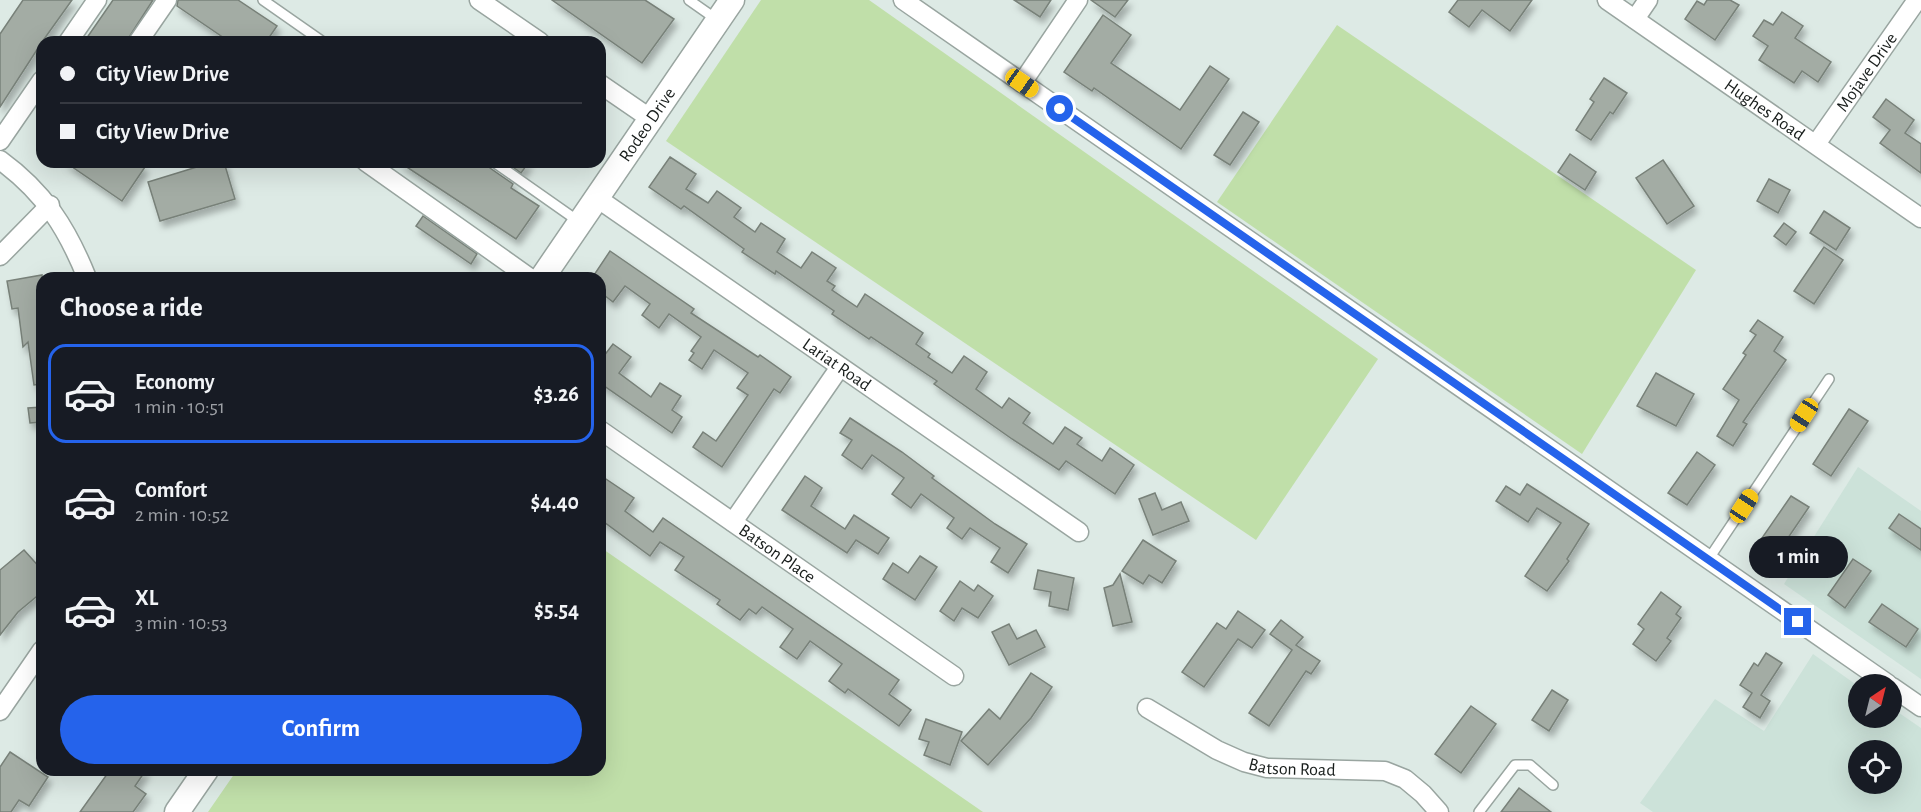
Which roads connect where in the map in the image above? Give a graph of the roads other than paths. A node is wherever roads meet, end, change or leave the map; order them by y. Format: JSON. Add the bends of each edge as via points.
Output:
{"nodes":[{"id":1,"x":98,"y":0,"type":"edge"},
{"id":2,"x":167,"y":0,"type":"edge"},
{"id":3,"x":263,"y":0,"type":"edge"},
{"id":4,"x":479,"y":0,"type":"edge"},
{"id":5,"x":689,"y":0,"type":"edge"},
{"id":6,"x":732,"y":0,"type":"edge"},
{"id":7,"x":903,"y":0,"type":"edge"},
{"id":8,"x":1078,"y":0,"type":"edge"},
{"id":9,"x":1608,"y":0,"type":"edge"},
{"id":10,"x":1648,"y":0,"type":"edge"},
{"id":11,"x":1917,"y":0,"type":"edge"},
{"id":12,"x":1635,"y":19,"type":"junction"},
{"id":13,"x":718,"y":21,"type":"junction"},
{"id":14,"x":72,"y":36,"type":"edge"},
{"id":15,"x":142,"y":36,"type":"edge"},
{"id":16,"x":314,"y":36,"type":"edge"},
{"id":17,"x":531,"y":36,"type":"edge"},
{"id":18,"x":1022,"y":83,"type":"junction"},
{"id":19,"x":606,"y":88,"type":"edge"},
{"id":20,"x":36,"y":89,"type":"edge"},
{"id":21,"x":651,"y":119,"type":"junction"},
{"id":22,"x":0,"y":141,"type":"edge"},
{"id":23,"x":1816,"y":144,"type":"junction"},
{"id":24,"x":0,"y":159,"type":"edge"},
{"id":25,"x":374,"y":168,"type":"edge"},
{"id":26,"x":503,"y":168,"type":"edge"},
{"id":27,"x":597,"y":198,"type":"junction"},
{"id":28,"x":50,"y":205,"type":"junction"},
{"id":29,"x":1921,"y":218,"type":"edge"},
{"id":30,"x":580,"y":222,"type":"junction"},
{"id":31,"x":0,"y":256,"type":"edge"},
{"id":32,"x":84,"y":272,"type":"edge"},
{"id":33,"x":522,"y":272,"type":"edge"},
{"id":34,"x":546,"y":272,"type":"edge"},
{"id":35,"x":840,"y":367,"type":"junction"},
{"id":36,"x":1829,"y":379,"type":"dead end"},
{"id":37,"x":606,"y":434,"type":"edge"},
{"id":38,"x":732,"y":522,"type":"junction"},
{"id":39,"x":1079,"y":532,"type":"dead end"},
{"id":40,"x":1708,"y":560,"type":"junction"},
{"id":41,"x":36,"y":659,"type":"edge"},
{"id":42,"x":1873,"y":674,"type":"edge"},
{"id":43,"x":954,"y":676,"type":"dead end"},
{"id":44,"x":1902,"y":694,"type":"edge"},
{"id":45,"x":1921,"y":707,"type":"edge"},
{"id":46,"x":1147,"y":708,"type":"dead end"},
{"id":47,"x":0,"y":711,"type":"edge"},
{"id":48,"x":202,"y":776,"type":"edge"},
{"id":49,"x":1553,"y":785,"type":"dead end"},
{"id":50,"x":177,"y":812,"type":"edge"},
{"id":51,"x":1438,"y":812,"type":"edge"},
{"id":52,"x":1479,"y":812,"type":"edge"}],
"edges":[{"from":1,"to":14,"type":"street"},
{"from":2,"to":15,"type":"street"},
{"from":3,"to":16,"type":"lane"},
{"from":4,"to":17,"type":"street"},
{"from":5,"to":13,"type":"lane"},
{"from":6,"to":13,"type":"street","name":"Rodeo Drive"},
{"from":7,"to":18,"type":"street"},
{"from":8,"to":18,"type":"street"},
{"from":9,"to":12,"type":"street","name":"Hughes Road"},
{"from":10,"to":12,"type":"street"},
{"from":11,"to":23,"type":"street","name":"Mojave Drive"},
{"from":12,"to":23,"type":"street","name":"Hughes Road"},
{"from":13,"to":21,"type":"street","name":"Rodeo Drive"},
{"from":18,"to":40,"type":"street"},
{"from":19,"to":21,"type":"street"},
{"from":20,"to":22,"type":"street"},
{"from":21,"to":27,"type":"street","name":"Rodeo Drive"},
{"from":23,"to":29,"type":"street","name":"Hughes Road"},
{"from":24,"to":28,"type":"street"},
{"from":25,"to":33,"type":"street"},
{"from":26,"to":30,"type":"lane"},
{"from":27,"to":30,"type":"street","name":"Rodeo Drive"},
{"from":27,"to":35,"type":"street","name":"Lariat Road"},
{"from":28,"to":31,"type":"street"},
{"from":28,"to":32,"type":"street"},
{"from":30,"to":34,"type":"street","name":"Rodeo Drive"},
{"from":35,"to":38,"type":"street"},
{"from":35,"to":39,"type":"street","name":"Lariat Road"},
{"from":36,"to":40,"type":"lane"},
{"from":37,"to":38,"type":"street","name":"Batson Place"},
{"from":38,"to":43,"type":"street","name":"Batson Place"},
{"from":40,"to":42,"type":"street"},
{"from":41,"to":47,"type":"street"},
{"from":44,"to":45,"type":"street"},
{"from":46,"to":51,"type":"street","name":"Batson Road","via":[[1244,762],[1268,768],[1385,771],[1405,779]]},
{"from":48,"to":50,"type":"street"},
{"from":49,"to":52,"type":"lane","via":[[1530,765],[1515,765]]}]}
